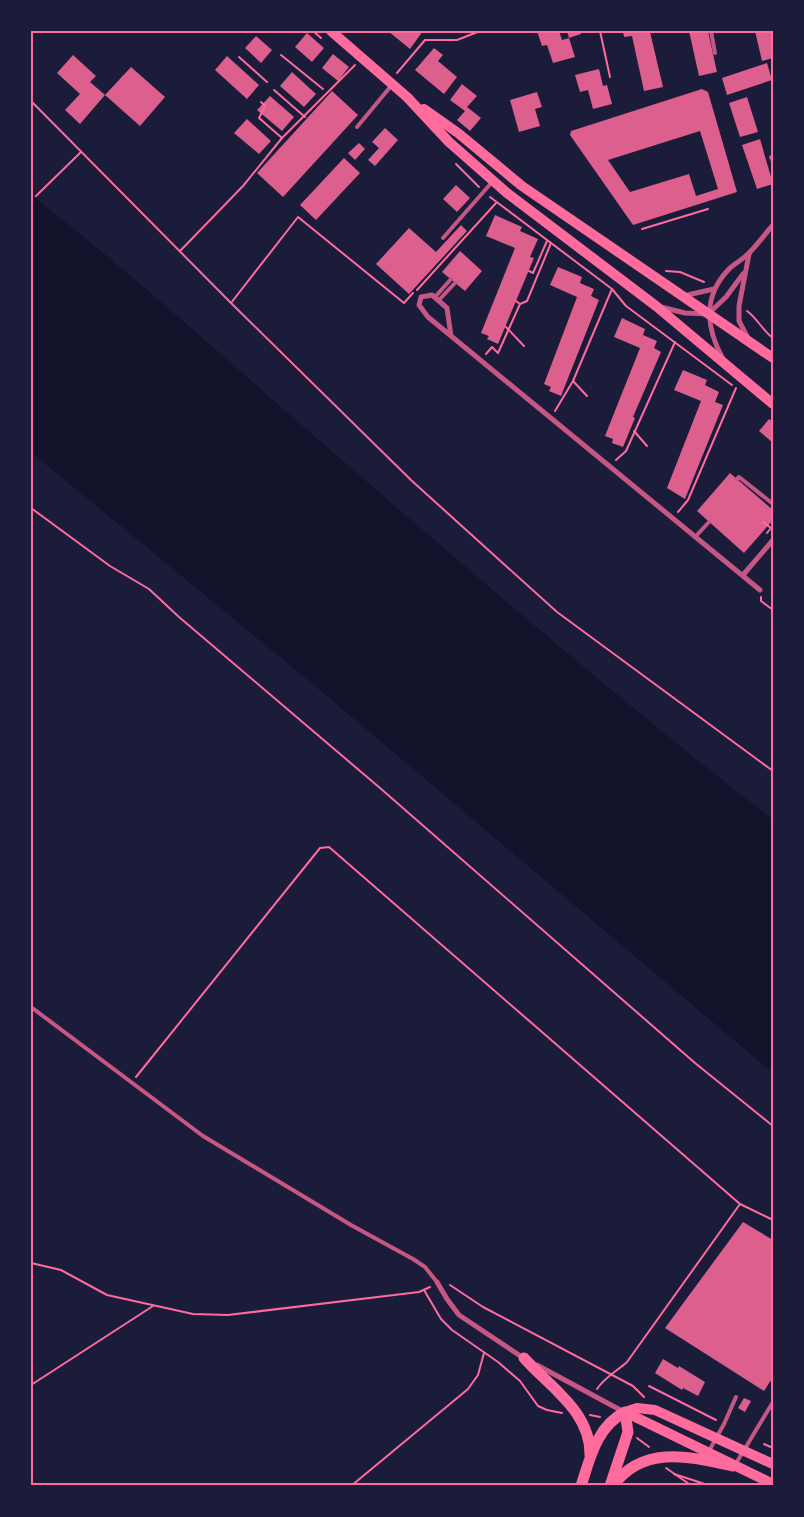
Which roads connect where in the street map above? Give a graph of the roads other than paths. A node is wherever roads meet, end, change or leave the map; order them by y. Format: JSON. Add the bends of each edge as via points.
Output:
{"nodes":[{"id":1,"x":331,"y":31,"type":"edge"},
{"id":2,"x":711,"y":31,"type":"edge"},
{"id":3,"x":715,"y":53,"type":"dead end"},
{"id":4,"x":392,"y":84,"type":"junction"},
{"id":5,"x":406,"y":97,"type":"junction"},
{"id":6,"x":357,"y":127,"type":"dead end"},
{"id":7,"x":493,"y":181,"type":"junction"},
{"id":8,"x":773,"y":225,"type":"edge"},
{"id":9,"x":443,"y":238,"type":"dead end"},
{"id":10,"x":749,"y":254,"type":"junction"},
{"id":11,"x":744,"y":274,"type":"junction"},
{"id":12,"x":453,"y":281,"type":"dead end"},
{"id":13,"x":714,"y":289,"type":"junction"},
{"id":14,"x":681,"y":296,"type":"junction"},
{"id":15,"x":437,"y":299,"type":"junction"},
{"id":16,"x":656,"y":306,"type":"junction"},
{"id":17,"x":708,"y":314,"type":"junction"},
{"id":18,"x":451,"y":336,"type":"junction"},
{"id":19,"x":751,"y":344,"type":"junction"},
{"id":20,"x":773,"y":358,"type":"edge"},
{"id":21,"x":727,"y":366,"type":"junction"},
{"id":22,"x":773,"y":404,"type":"edge"},
{"id":23,"x":737,"y":479,"type":"dead end"},
{"id":24,"x":773,"y":504,"type":"edge"},
{"id":25,"x":709,"y":522,"type":"dead end"},
{"id":26,"x":695,"y":537,"type":"junction"},
{"id":27,"x":773,"y":540,"type":"edge"},
{"id":28,"x":743,"y":575,"type":"junction"},
{"id":29,"x":760,"y":590,"type":"road end"},
{"id":30,"x":31,"y":1007,"type":"edge"},
{"id":31,"x":437,"y":1282,"type":"joint"},
{"id":32,"x":524,"y":1358,"type":"junction"},
{"id":33,"x":736,"y":1397,"type":"dead end"},
{"id":34,"x":773,"y":1402,"type":"edge"},
{"id":35,"x":625,"y":1412,"type":"junction"},
{"id":36,"x":716,"y":1439,"type":"junction"},
{"id":37,"x":743,"y":1451,"type":"junction"},
{"id":38,"x":708,"y":1453,"type":"junction"},
{"id":39,"x":590,"y":1460,"type":"junction"},
{"id":40,"x":773,"y":1464,"type":"edge"},
{"id":41,"x":734,"y":1466,"type":"junction"},
{"id":42,"x":773,"y":1484,"type":"edge"},
{"id":43,"x":581,"y":1486,"type":"edge"},
{"id":44,"x":611,"y":1486,"type":"edge"}],
"edges":[{"from":1,"to":4,"type":"main road"},
{"from":2,"to":3,"type":"lane"},
{"from":4,"to":5,"type":"main road"},
{"from":4,"to":6,"type":"lane"},
{"from":5,"to":7,"type":"main road","via":[[449,142]]},
{"from":5,"to":14,"type":"main road","via":[[458,133],[544,205]]},
{"from":7,"to":9,"type":"lane"},
{"from":7,"to":16,"type":"main road"},
{"from":8,"to":10,"type":"street"},
{"from":10,"to":11,"type":"street"},
{"from":10,"to":13,"type":"street","via":[[728,270]]},
{"from":11,"to":17,"type":"street"},
{"from":11,"to":19,"type":"street","via":[[739,321]]},
{"from":12,"to":15,"type":"lane"},
{"from":13,"to":14,"type":"street"},
{"from":13,"to":17,"type":"street"},
{"from":14,"to":17,"type":"main road"},
{"from":15,"to":18,"type":"street","via":[[449,312]]},
{"from":15,"to":18,"type":"street","via":[[426,295],[421,297],[419,306]]},
{"from":16,"to":17,"type":"street","via":[[685,313]]},
{"from":16,"to":21,"type":"main road"},
{"from":17,"to":19,"type":"main road"},
{"from":17,"to":21,"type":"street","via":[[714,343]]},
{"from":18,"to":26,"type":"street"},
{"from":19,"to":20,"type":"main road"},
{"from":21,"to":22,"type":"main road"},
{"from":23,"to":24,"type":"lane","via":[[739,477]]},
{"from":25,"to":26,"type":"lane"},
{"from":26,"to":28,"type":"street"},
{"from":27,"to":28,"type":"street"},
{"from":28,"to":29,"type":"street"},
{"from":30,"to":31,"type":"lane","via":[[203,1136],[414,1259]]},
{"from":31,"to":32,"type":"street","via":[[459,1315]]},
{"from":32,"to":35,"type":"street"},
{"from":32,"to":39,"type":"highway","via":[[579,1416],[587,1433]]},
{"from":33,"to":36,"type":"lane"},
{"from":34,"to":37,"type":"lane"},
{"from":35,"to":36,"type":"main road","via":[[637,1408],[655,1410]]},
{"from":35,"to":38,"type":"main road"},
{"from":35,"to":39,"type":"highway","via":[[610,1420]]},
{"from":35,"to":44,"type":"highway","via":[[628,1432]]},
{"from":36,"to":37,"type":"main road"},
{"from":36,"to":38,"type":"lane"},
{"from":37,"to":40,"type":"main road"},
{"from":37,"to":41,"type":"lane"},
{"from":38,"to":41,"type":"main road"},
{"from":39,"to":43,"type":"highway"},
{"from":41,"to":42,"type":"main road"},
{"from":41,"to":44,"type":"highway","via":[[690,1457],[657,1457],[630,1470]]}]}
